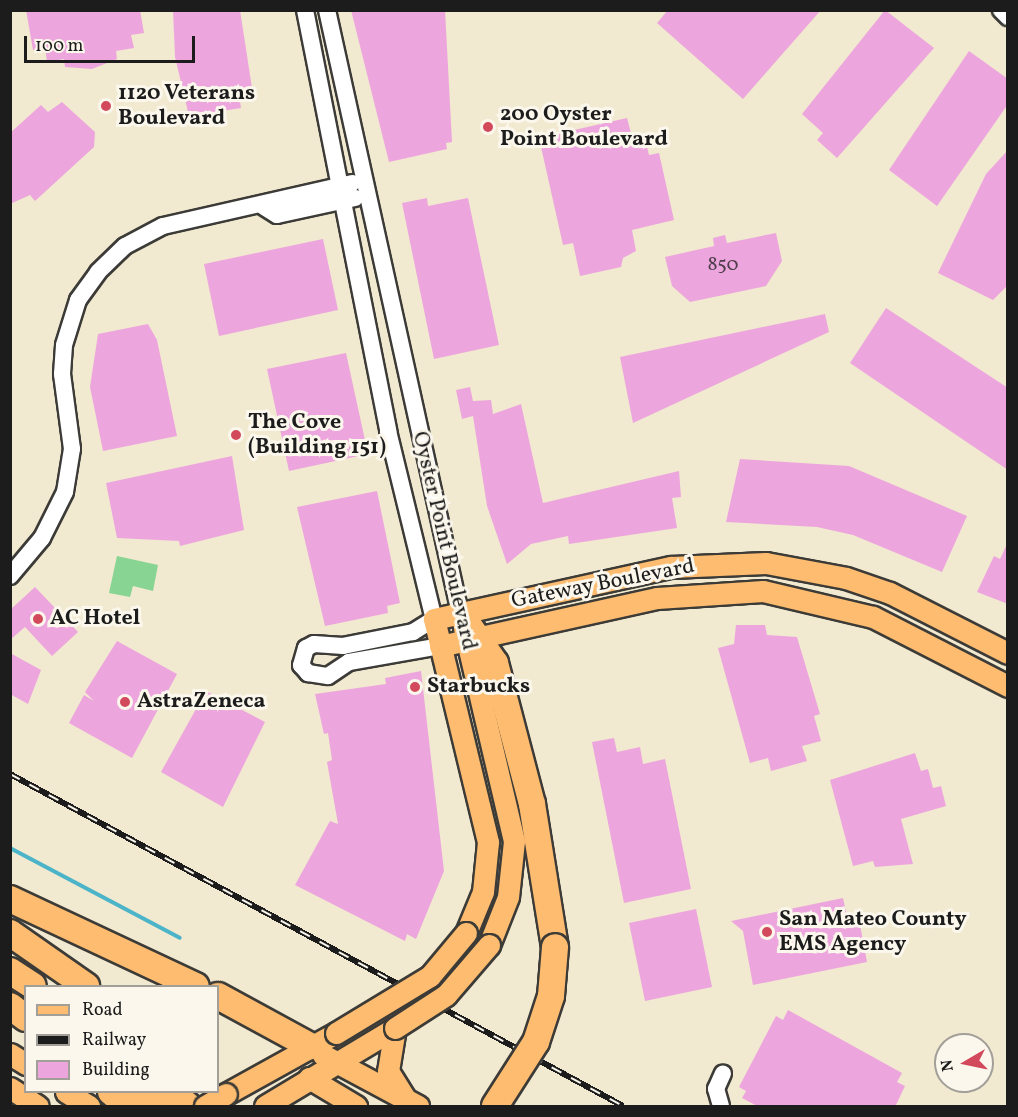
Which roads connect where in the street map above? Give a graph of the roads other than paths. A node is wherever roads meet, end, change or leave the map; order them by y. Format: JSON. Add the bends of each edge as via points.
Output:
{"nodes":[{"id":1,"x":304,"y":10,"type":"edge"},
{"id":2,"x":327,"y":10,"type":"edge"},
{"id":3,"x":1001,"y":10,"type":"edge"},
{"id":4,"x":1008,"y":17,"type":"edge"},
{"id":5,"x":363,"y":189,"type":"junction"},
{"id":6,"x":343,"y":193,"type":"junction"},
{"id":7,"x":10,"y":576,"type":"edge"},
{"id":8,"x":460,"y":613,"type":"junction"},
{"id":9,"x":434,"y":620,"type":"junction"},
{"id":10,"x":472,"y":639,"type":"junction"},
{"id":11,"x":343,"y":646,"type":"junction"},
{"id":12,"x":440,"y":646,"type":"junction"},
{"id":13,"x":1008,"y":653,"type":"edge"},
{"id":14,"x":349,"y":662,"type":"junction"},
{"id":15,"x":1008,"y":686,"type":"edge"},
{"id":16,"x":10,"y":899,"type":"edge"},
{"id":17,"x":10,"y":933,"type":"edge"},
{"id":18,"x":10,"y":971,"type":"edge"},
{"id":19,"x":30,"y":985,"type":"edge"},
{"id":20,"x":83,"y":985,"type":"edge"},
{"id":21,"x":192,"y":985,"type":"edge"},
{"id":22,"x":219,"y":997,"type":"edge"},
{"id":23,"x":10,"y":1005,"type":"edge"},
{"id":24,"x":24,"y":1012,"type":"edge"},
{"id":25,"x":24,"y":1016,"type":"edge"},
{"id":26,"x":395,"y":1028,"type":"junction"},
{"id":27,"x":310,"y":1046,"type":"junction"},
{"id":28,"x":10,"y":1054,"type":"edge"},
{"id":29,"x":333,"y":1062,"type":"junction"},
{"id":30,"x":24,"y":1063,"type":"edge"},
{"id":31,"x":723,"y":1073,"type":"dead end"},
{"id":32,"x":309,"y":1078,"type":"junction"},
{"id":33,"x":10,"y":1088,"type":"edge"},
{"id":34,"x":219,"y":1092,"type":"edge"},
{"id":35,"x":68,"y":1093,"type":"edge"},
{"id":36,"x":112,"y":1093,"type":"edge"},
{"id":37,"x":143,"y":1093,"type":"edge"},
{"id":38,"x":172,"y":1093,"type":"edge"},
{"id":39,"x":413,"y":1104,"type":"edge"},
{"id":40,"x":38,"y":1107,"type":"edge"},
{"id":41,"x":89,"y":1107,"type":"edge"},
{"id":42,"x":128,"y":1107,"type":"edge"},
{"id":43,"x":163,"y":1107,"type":"edge"},
{"id":44,"x":189,"y":1107,"type":"edge"},
{"id":45,"x":205,"y":1107,"type":"edge"},
{"id":46,"x":236,"y":1107,"type":"edge"},
{"id":47,"x":265,"y":1107,"type":"edge"},
{"id":48,"x":356,"y":1107,"type":"edge"},
{"id":49,"x":495,"y":1107,"type":"edge"},
{"id":50,"x":722,"y":1107,"type":"edge"}],
"edges":[{"from":1,"to":6,"type":"street","name":"Oyster Point Boulevard"},
{"from":2,"to":5,"type":"street","name":"Oyster Point Boulevard"},
{"from":3,"to":4,"type":"street"},
{"from":5,"to":6,"type":"street"},
{"from":5,"to":8,"type":"street","name":"Oyster Point Boulevard"},
{"from":6,"to":7,"type":"street","via":[[275,199],[264,207],[163,226],[114,254],[87,287],[64,345],[62,374],[72,449],[65,492],[42,538]]},
{"from":6,"to":9,"type":"street","name":"Oyster Point Boulevard","via":[[388,431]]},
{"from":8,"to":9,"type":"main road","name":"Gateway Boulevard"},
{"from":8,"to":10,"type":"highway"},
{"from":8,"to":13,"type":"main road","name":"Gateway Boulevard","via":[[671,567],[765,563],[846,578],[890,593]]},
{"from":9,"to":11,"type":"street","via":[[412,632]]},
{"from":9,"to":12,"type":"main road","name":"Oyster Point Boulevard"},
{"from":10,"to":12,"type":"main road","name":"Gateway Boulevard"},
{"from":10,"to":15,"type":"main road","name":"Gateway Boulevard","via":[[692,592],[764,591],[873,617]]},
{"from":10,"to":26,"type":"main road","name":"Oyster Point Boulevard","bridge":true,"via":[[514,841],[508,897],[489,945],[454,989]]},
{"from":10,"to":49,"type":"highway","bridge":true,"via":[[495,663],[523,765],[555,947],[551,996],[537,1042]]},
{"from":11,"to":14,"type":"street"},
{"from":11,"to":14,"type":"street","via":[[314,644],[306,648],[302,665],[308,673],[328,676]]},
{"from":12,"to":14,"type":"street"},
{"from":12,"to":27,"type":"main road","name":"Oyster Point Boulevard","bridge":true,"via":[[488,842],[483,892],[466,933],[429,976]]},
{"from":16,"to":21,"type":"highway"},
{"from":17,"to":20,"type":"highway"},
{"from":18,"to":19,"type":"highway"},
{"from":22,"to":27,"type":"highway"},
{"from":23,"to":24,"type":"highway"},
{"from":23,"to":25,"type":"highway"},
{"from":26,"to":29,"type":"main road","name":"Oyster Point Boulevard"},
{"from":26,"to":39,"type":"main road","via":[[387,1057],[392,1079]]},
{"from":27,"to":29,"type":"main road"},
{"from":27,"to":32,"type":"main road"},
{"from":27,"to":45,"type":"main road","name":"Oyster Point Boulevard","bridge":true},
{"from":28,"to":30,"type":"main road"},
{"from":29,"to":32,"type":"main road","name":"Oyster Point Boulevard"},
{"from":29,"to":39,"type":"main road"},
{"from":31,"to":50,"type":"street","via":[[716,1089]]},
{"from":32,"to":47,"type":"main road","name":"Oyster Point Boulevard"},
{"from":32,"to":48,"type":"main road"},
{"from":33,"to":40,"type":"main road"},
{"from":34,"to":46,"type":"highway"},
{"from":35,"to":41,"type":"main road"},
{"from":36,"to":42,"type":"highway"},
{"from":37,"to":43,"type":"highway"},
{"from":38,"to":44,"type":"highway"}]}
